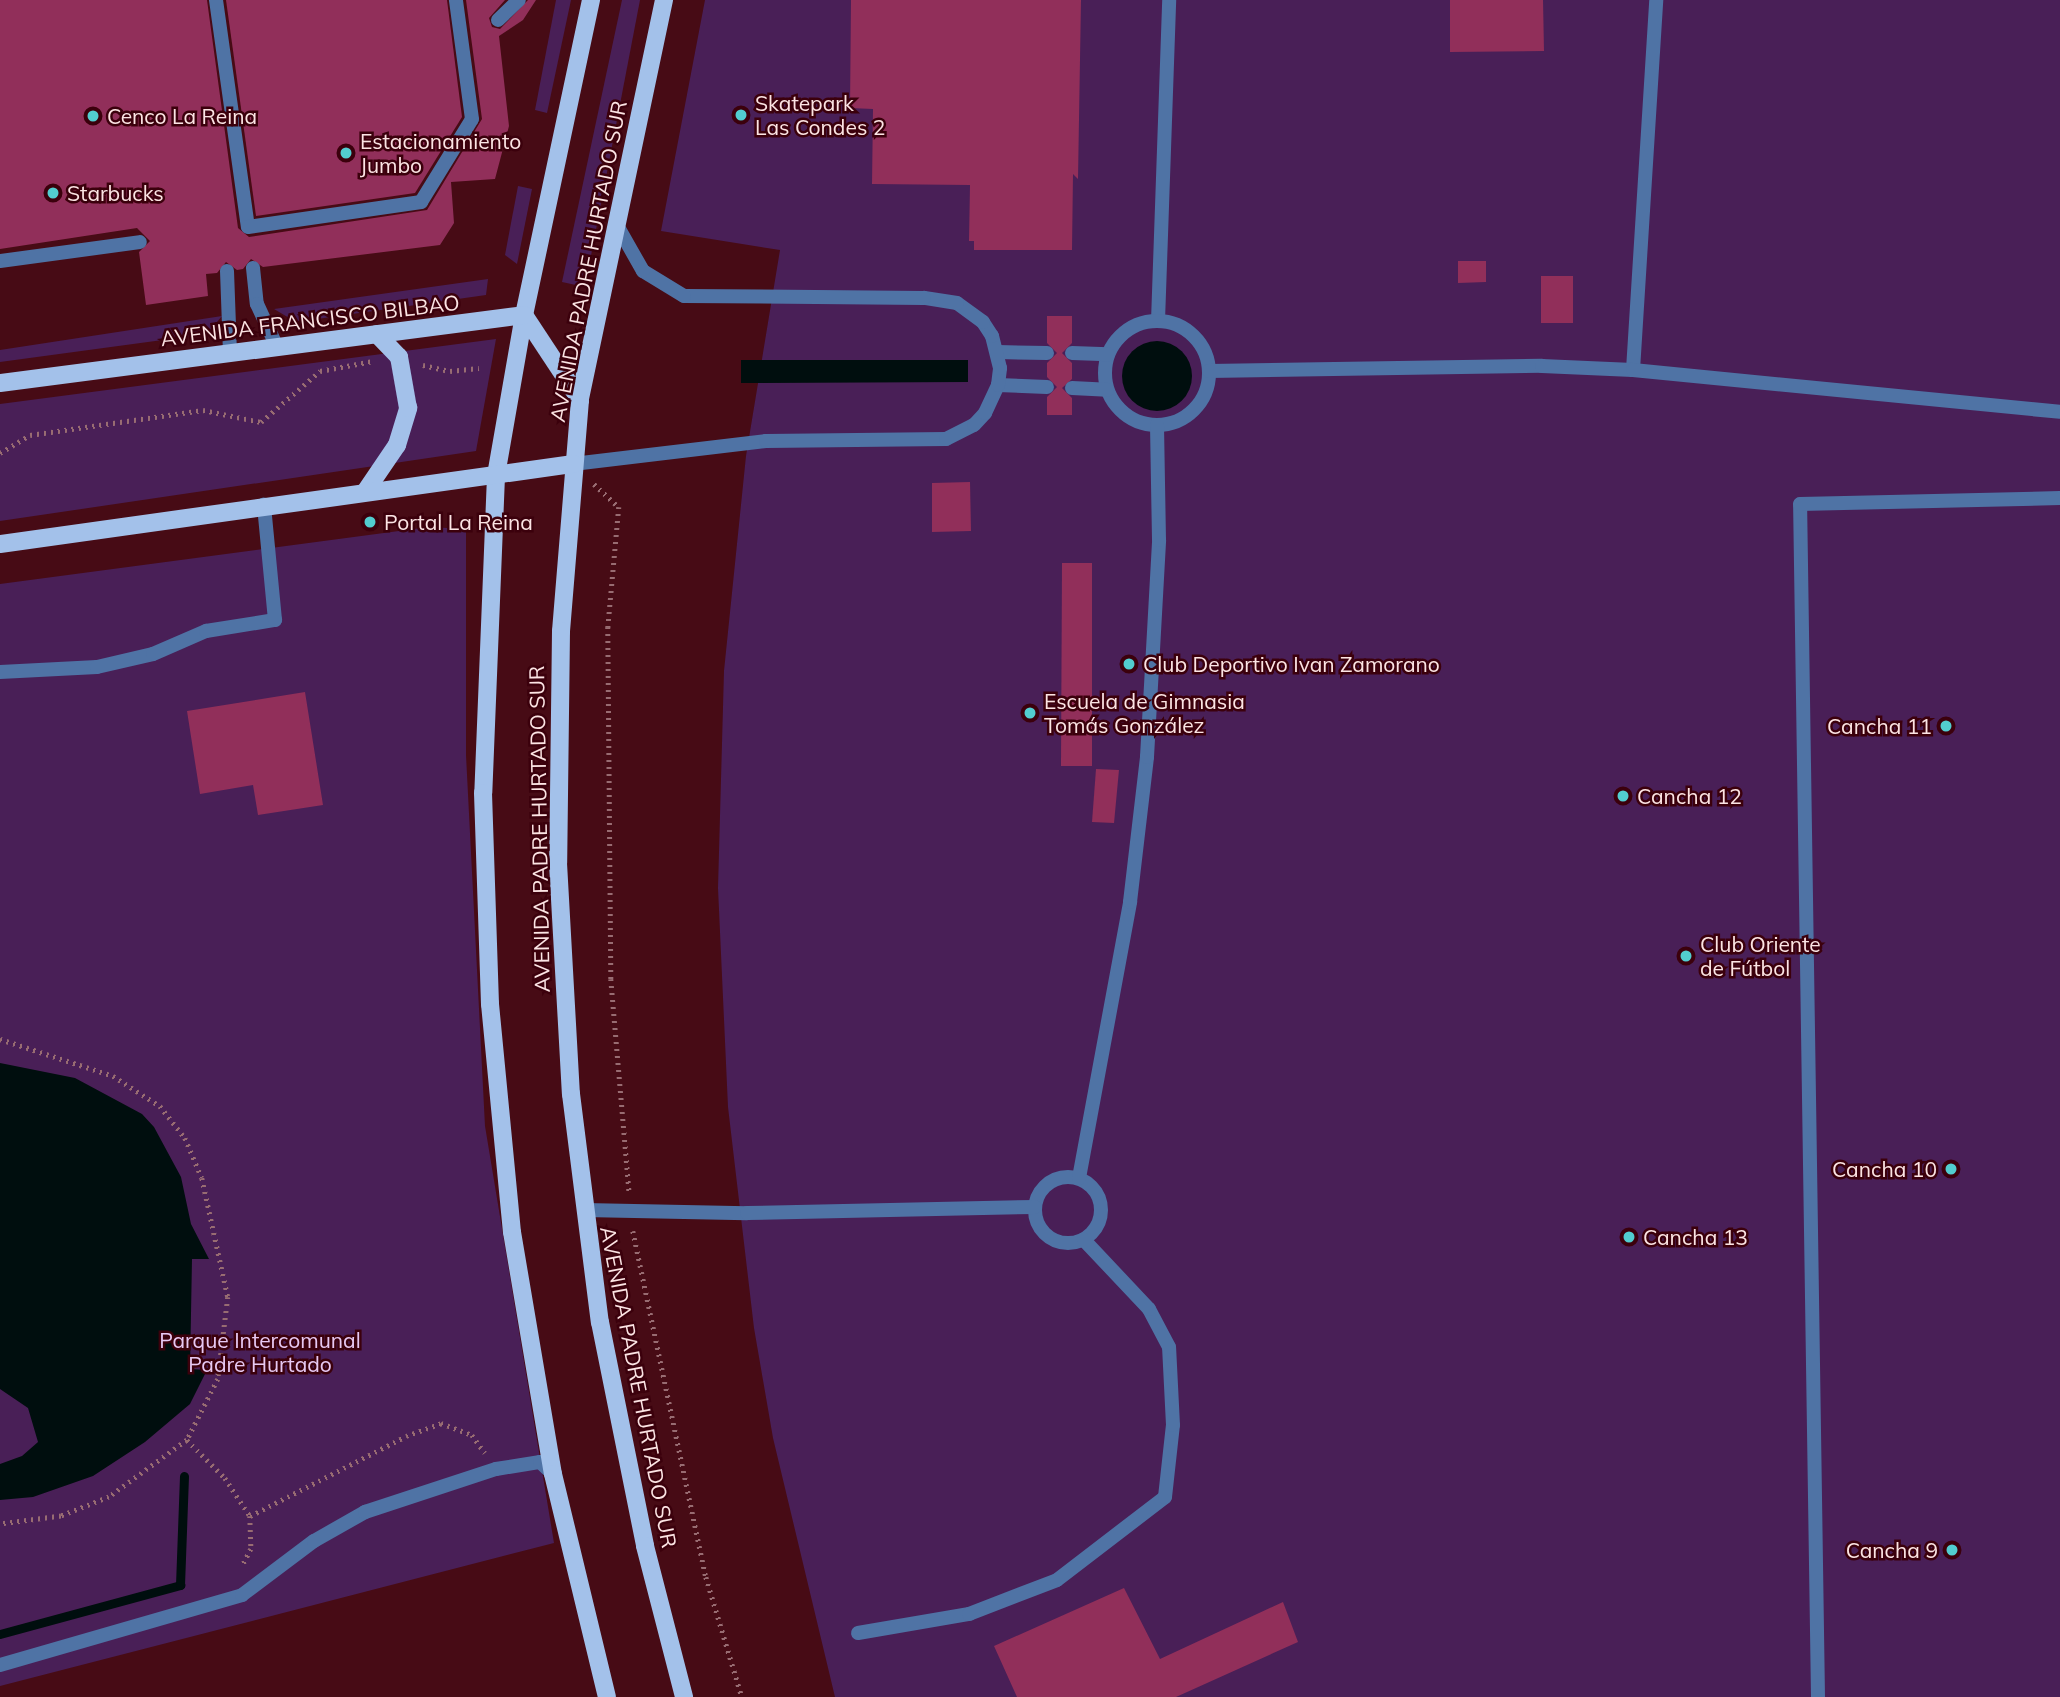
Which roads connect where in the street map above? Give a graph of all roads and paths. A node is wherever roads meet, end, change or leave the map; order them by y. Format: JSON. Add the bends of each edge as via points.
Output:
{"nodes":[{"id":1,"x":216,"y":0,"type":"edge"},
{"id":2,"x":456,"y":0,"type":"edge"},
{"id":3,"x":519,"y":0,"type":"edge"},
{"id":4,"x":591,"y":0,"type":"edge"},
{"id":5,"x":664,"y":0,"type":"edge"},
{"id":6,"x":1168,"y":0,"type":"edge"},
{"id":7,"x":1656,"y":0,"type":"edge"},
{"id":8,"x":498,"y":20,"type":"dead end"},
{"id":9,"x":618,"y":228,"type":"junction"},
{"id":10,"x":140,"y":242,"type":"dead end"},
{"id":11,"x":0,"y":261,"type":"edge"},
{"id":12,"x":253,"y":268,"type":"dead end"},
{"id":13,"x":227,"y":271,"type":"dead end"},
{"id":14,"x":524,"y":314,"type":"junction"},
{"id":15,"x":1158,"y":321,"type":"junction"},
{"id":16,"x":377,"y":334,"type":"junction"},
{"id":17,"x":277,"y":347,"type":"junction"},
{"id":18,"x":998,"y":352,"type":"junction"},
{"id":19,"x":230,"y":353,"type":"junction"},
{"id":20,"x":1047,"y":353,"type":"dead end"},
{"id":21,"x":1072,"y":353,"type":"dead end"},
{"id":22,"x":1108,"y":354,"type":"junction"},
{"id":23,"x":399,"y":357,"type":"junction"},
{"id":24,"x":479,"y":368,"type":"dead end"},
{"id":25,"x":1633,"y":370,"type":"junction"},
{"id":26,"x":1209,"y":371,"type":"junction"},
{"id":27,"x":0,"y":383,"type":"edge"},
{"id":28,"x":999,"y":384,"type":"junction"},
{"id":29,"x":1047,"y":387,"type":"dead end"},
{"id":30,"x":1072,"y":388,"type":"dead end"},
{"id":31,"x":1107,"y":390,"type":"junction"},
{"id":32,"x":580,"y":400,"type":"junction"},
{"id":33,"x":2060,"y":412,"type":"edge"},
{"id":34,"x":1157,"y":425,"type":"junction"},
{"id":35,"x":0,"y":453,"type":"edge"},
{"id":36,"x":573,"y":464,"type":"junction"},
{"id":37,"x":496,"y":476,"type":"junction"},
{"id":38,"x":365,"y":492,"type":"junction"},
{"id":39,"x":2060,"y":498,"type":"edge"},
{"id":40,"x":264,"y":505,"type":"junction"},
{"id":41,"x":0,"y":544,"type":"edge"},
{"id":42,"x":0,"y":672,"type":"edge"},
{"id":43,"x":0,"y":1039,"type":"edge"},
{"id":44,"x":1079,"y":1178,"type":"junction"},
{"id":45,"x":1035,"y":1207,"type":"junction"},
{"id":46,"x":583,"y":1210,"type":"junction"},
{"id":47,"x":631,"y":1211,"type":"junction"},
{"id":48,"x":1084,"y":1240,"type":"junction"},
{"id":49,"x":187,"y":1440,"type":"junction"},
{"id":50,"x":496,"y":1469,"type":"junction"},
{"id":51,"x":553,"y":1474,"type":"junction"},
{"id":52,"x":250,"y":1516,"type":"junction"},
{"id":53,"x":0,"y":1524,"type":"edge"},
{"id":54,"x":238,"y":1575,"type":"dead end"},
{"id":55,"x":858,"y":1633,"type":"dead end"},
{"id":56,"x":0,"y":1665,"type":"edge"},
{"id":57,"x":607,"y":1697,"type":"edge"},
{"id":58,"x":684,"y":1697,"type":"edge"},
{"id":59,"x":741,"y":1697,"type":"edge"},
{"id":60,"x":1818,"y":1697,"type":"edge"}],
"edges":[{"from":1,"to":2,"type":"lane","via":[[248,226],[421,202],[472,118]]},
{"from":3,"to":8,"type":"lane"},
{"from":4,"to":14,"type":"main road"},
{"from":5,"to":9,"type":"main road","name":"AVENIDA PADRE HURTADO SUR"},
{"from":6,"to":15,"type":"lane"},
{"from":7,"to":25,"type":"lane"},
{"from":9,"to":18,"type":"lane","via":[[643,271],[684,296],[941,299],[964,307],[983,322]]},
{"from":9,"to":32,"type":"main road","name":"AVENIDA PADRE HURTADO SUR"},
{"from":10,"to":11,"type":"lane"},
{"from":12,"to":17,"type":"lane","via":[[257,304]]},
{"from":13,"to":19,"type":"lane"},
{"from":14,"to":16,"type":"main road","name":"AVENIDA FRANCISCO BILBAO"},
{"from":14,"to":32,"type":"main road"},
{"from":14,"to":37,"type":"main road"},
{"from":15,"to":22,"type":"lane","via":[[1128,330]]},
{"from":15,"to":26,"type":"lane","via":[[1187,331],[1199,342]]},
{"from":16,"to":17,"type":"main road","name":"AVENIDA FRANCISCO BILBAO"},
{"from":16,"to":23,"type":"main road"},
{"from":17,"to":19,"type":"main road","name":"AVENIDA FRANCISCO BILBAO"},
{"from":18,"to":20,"type":"lane"},
{"from":18,"to":28,"type":"lane"},
{"from":19,"to":27,"type":"main road","name":"AVENIDA FRANCISCO BILBAO"},
{"from":21,"to":22,"type":"lane"},
{"from":22,"to":31,"type":"lane"},
{"from":23,"to":24,"type":"path","via":[[450,371]]},
{"from":23,"to":35,"type":"path","via":[[320,371],[261,422],[203,410],[30,436]]},
{"from":23,"to":38,"type":"main road","via":[[408,389],[405,426]]},
{"from":25,"to":26,"type":"lane","via":[[1542,366]]},
{"from":25,"to":33,"type":"lane"},
{"from":26,"to":34,"type":"lane","via":[[1207,388],[1194,409],[1173,422]]},
{"from":28,"to":29,"type":"lane"},
{"from":28,"to":36,"type":"lane","via":[[974,425],[946,439],[766,441]]},
{"from":30,"to":31,"type":"lane"},
{"from":31,"to":34,"type":"lane","via":[[1126,415]]},
{"from":32,"to":36,"type":"main road","name":"AVENIDA PADRE HURTADO SUR"},
{"from":34,"to":44,"type":"lane","via":[[1159,540],[1147,757],[1130,902]]},
{"from":36,"to":37,"type":"main road"},
{"from":36,"to":46,"type":"main road","name":"AVENIDA PADRE HURTADO SUR","via":[[561,631],[558,863],[562,979]]},
{"from":36,"to":47,"type":"path","via":[[619,507],[608,627],[611,979]]},
{"from":37,"to":38,"type":"main road"},
{"from":37,"to":51,"type":"main road","via":[[484,727],[490,1004],[512,1232]]},
{"from":38,"to":40,"type":"main road"},
{"from":39,"to":60,"type":"lane","via":[[1800,504]]},
{"from":40,"to":41,"type":"main road"},
{"from":40,"to":42,"type":"lane","via":[[275,620],[206,631],[153,654],[97,667]]},
{"from":43,"to":49,"type":"path","via":[[113,1076],[160,1106],[185,1139],[211,1209],[228,1297],[218,1378]]},
{"from":44,"to":45,"type":"lane","via":[[1050,1182]]},
{"from":44,"to":48,"type":"lane","via":[[1095,1189],[1102,1207],[1098,1226]]},
{"from":45,"to":47,"type":"lane"},
{"from":45,"to":48,"type":"lane","via":[[1039,1226],[1054,1240]]},
{"from":46,"to":47,"type":"lane"},
{"from":46,"to":58,"type":"main road","name":"AVENIDA PADRE HURTADO SUR","via":[[620,1435]]},
{"from":47,"to":59,"type":"path","via":[[635,1253],[706,1577]]},
{"from":48,"to":55,"type":"lane","via":[[1149,1310],[1169,1348],[1172,1425],[1165,1497],[1057,1580],[969,1614]]},
{"from":49,"to":52,"type":"path","via":[[225,1478]]},
{"from":49,"to":53,"type":"path","via":[[109,1497],[61,1516]]},
{"from":50,"to":51,"type":"lane","via":[[540,1462]]},
{"from":50,"to":52,"type":"path","via":[[472,1435],[441,1423],[405,1436]]},
{"from":50,"to":56,"type":"lane","via":[[365,1511],[314,1541],[242,1595]]},
{"from":51,"to":57,"type":"main road"},
{"from":52,"to":54,"type":"path","via":[[251,1549]]}]}
